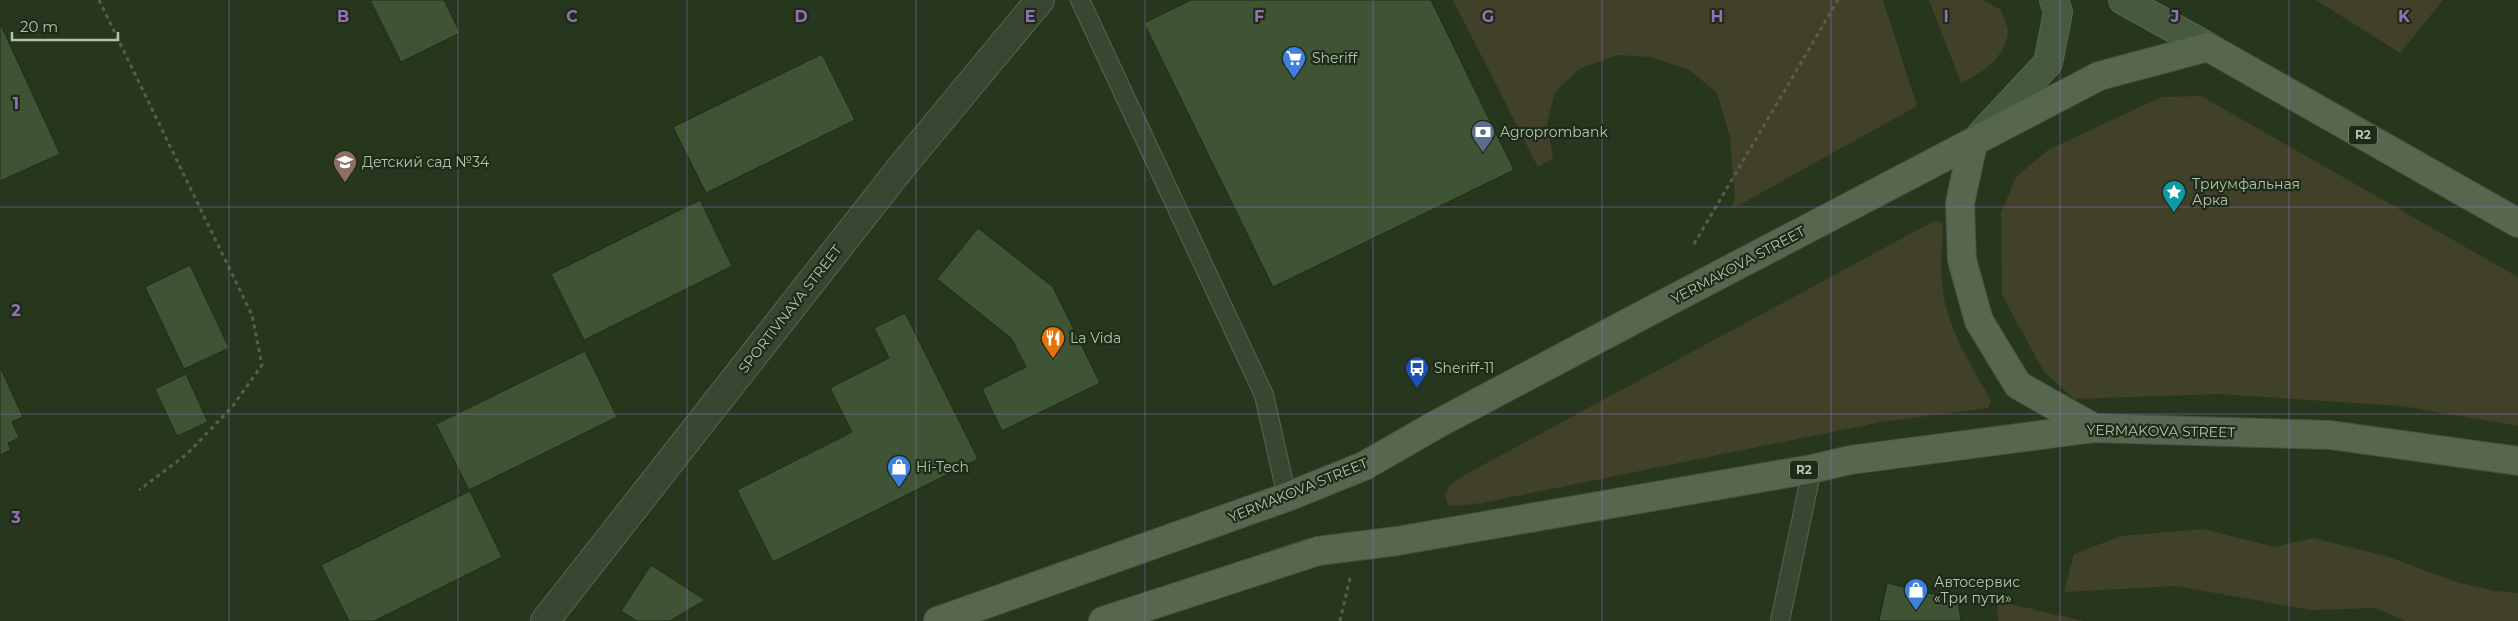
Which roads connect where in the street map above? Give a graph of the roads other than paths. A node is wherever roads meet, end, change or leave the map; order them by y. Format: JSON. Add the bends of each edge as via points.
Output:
{"nodes":[{"id":1,"x":1040,"y":0,"type":"edge"},
{"id":2,"x":1080,"y":0,"type":"edge"},
{"id":3,"x":2054,"y":0,"type":"edge"},
{"id":4,"x":2123,"y":0,"type":"edge"},
{"id":5,"x":2208,"y":47,"type":"junction"},
{"id":6,"x":1973,"y":143,"type":"junction"},
{"id":7,"x":2518,"y":223,"type":"edge"},
{"id":8,"x":2094,"y":428,"type":"junction"},
{"id":9,"x":2518,"y":461,"type":"edge"},
{"id":10,"x":1812,"y":469,"type":"junction"},
{"id":11,"x":1287,"y":497,"type":"junction"},
{"id":12,"x":545,"y":621,"type":"edge"},
{"id":13,"x":938,"y":621,"type":"edge"},
{"id":14,"x":1104,"y":621,"type":"edge"},
{"id":15,"x":1780,"y":621,"type":"edge"}],
"edges":[{"from":1,"to":12,"type":"street","name":"SPORTIVNAYA STREET","via":[[903,165]]},
{"from":2,"to":11,"type":"lane","via":[[1264,395]]},
{"from":3,"to":6,"type":"street","via":[[2058,12],[2048,63]]},
{"from":4,"to":5,"type":"street"},
{"from":5,"to":6,"type":"main road","name":"YERMAKOVA STREET","via":[[2099,76]]},
{"from":5,"to":7,"type":"main road","number":"R2"},
{"from":6,"to":8,"type":"main road","via":[[1960,203],[1962,260],[1979,321],[2018,386]]},
{"from":6,"to":11,"type":"main road","name":"YERMAKOVA STREET","via":[[1637,318],[1364,466]]},
{"from":8,"to":9,"type":"main road","name":"YERMAKOVA STREET","number":"R2","via":[[2330,435]]},
{"from":8,"to":10,"type":"main road","name":"YERMAKOVA STREET","number":"R2","via":[[1850,460]]},
{"from":10,"to":14,"type":"main road","name":"YERMAKOVA STREET","number":"R2","via":[[1397,541],[1318,551]]},
{"from":10,"to":15,"type":"lane"},
{"from":11,"to":13,"type":"main road","name":"YERMAKOVA STREET"}]}
